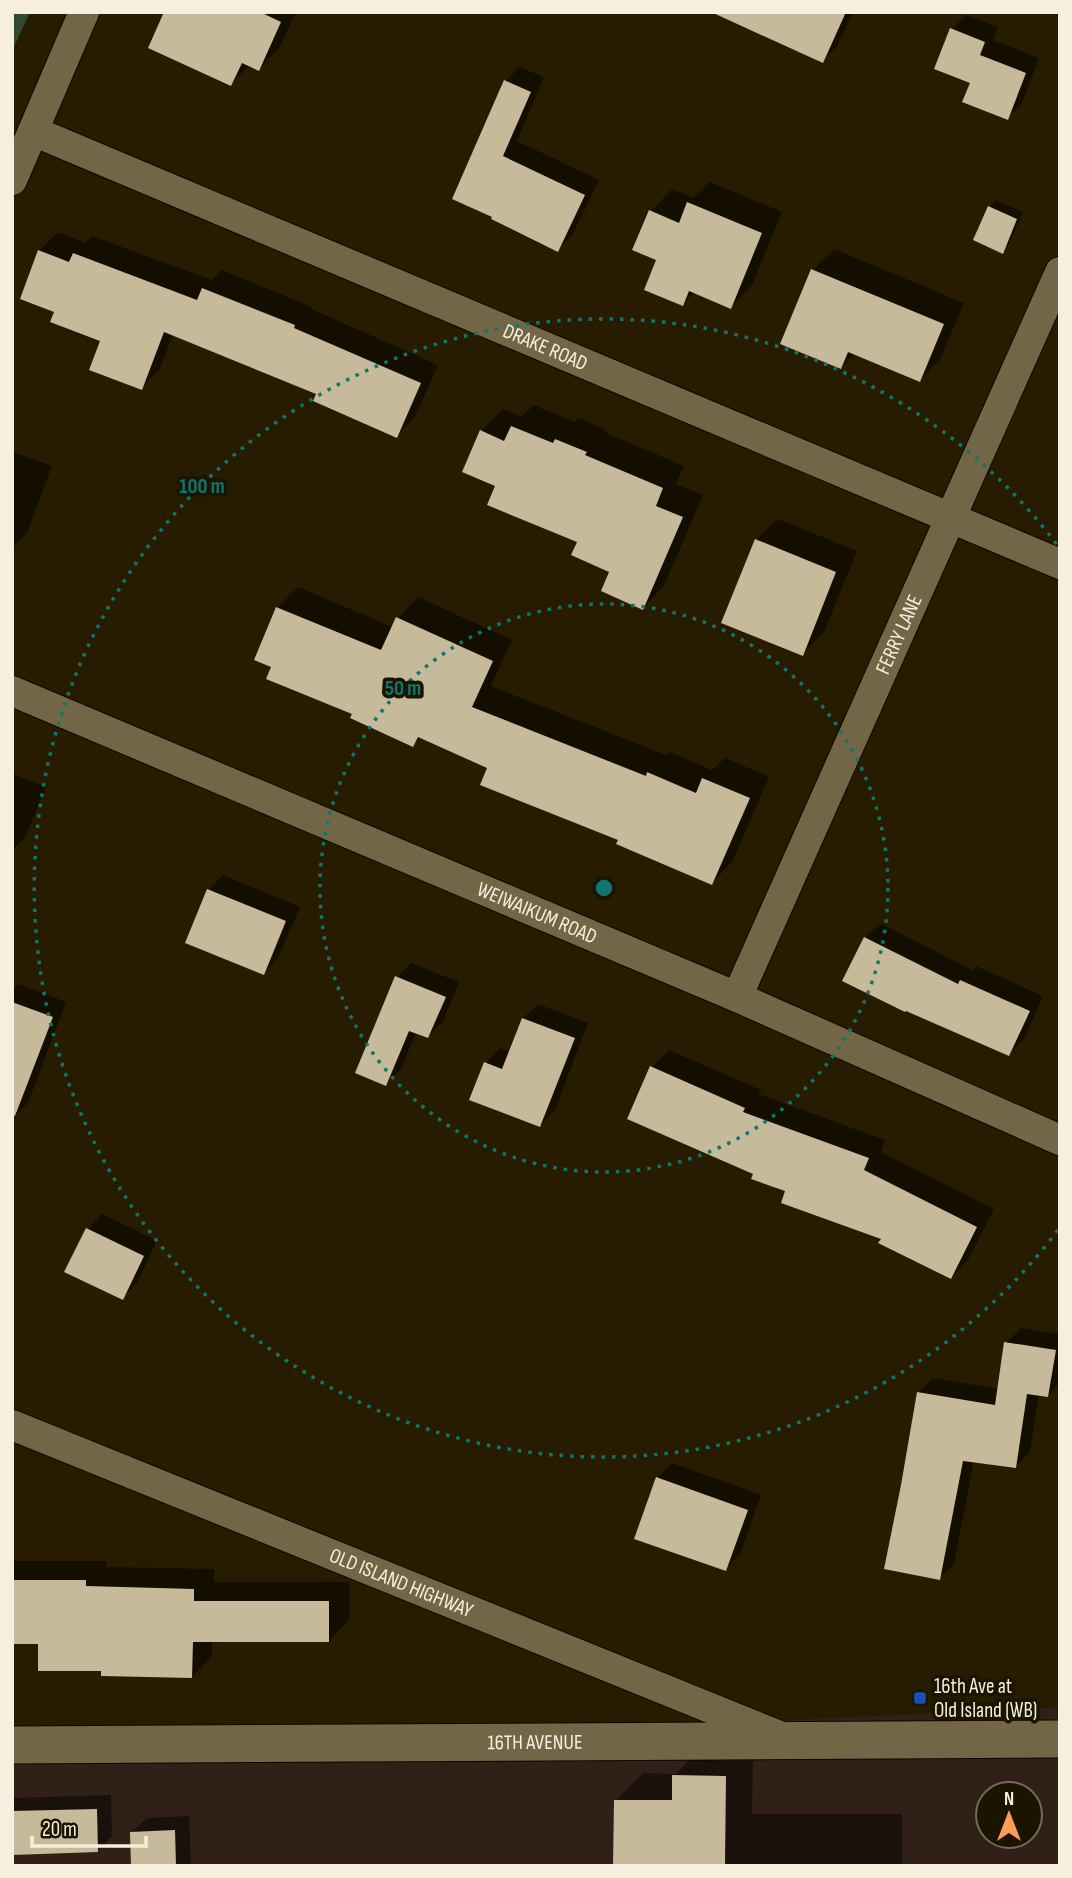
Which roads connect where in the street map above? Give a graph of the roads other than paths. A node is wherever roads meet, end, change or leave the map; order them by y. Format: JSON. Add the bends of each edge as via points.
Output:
{"nodes":[{"id":1,"x":84,"y":12,"type":"edge"},
{"id":2,"x":33,"y":131,"type":"junction"},
{"id":3,"x":12,"y":180,"type":"edge"},
{"id":4,"x":1060,"y":271,"type":"edge"},
{"id":5,"x":950,"y":518,"type":"junction"},
{"id":6,"x":1060,"y":564,"type":"edge"},
{"id":7,"x":12,"y":691,"type":"edge"},
{"id":8,"x":737,"y":997,"type":"junction"},
{"id":9,"x":1060,"y":1140,"type":"edge"},
{"id":10,"x":12,"y":1425,"type":"edge"},
{"id":11,"x":1060,"y":1739,"type":"edge"},
{"id":12,"x":792,"y":1741,"type":"junction"},
{"id":13,"x":12,"y":1745,"type":"edge"}],
"edges":[{"from":1,"to":2,"type":"street"},
{"from":2,"to":3,"type":"street"},
{"from":2,"to":5,"type":"street","name":"DRAKE ROAD"},
{"from":4,"to":5,"type":"street","name":"FERRY LANE"},
{"from":5,"to":6,"type":"street","name":"DRAKE ROAD"},
{"from":5,"to":8,"type":"street","name":"FERRY LANE"},
{"from":7,"to":8,"type":"street","name":"WEIWAIKUM ROAD"},
{"from":8,"to":9,"type":"street","name":"WEIWAIKUM ROAD"},
{"from":10,"to":12,"type":"street","name":"OLD ISLAND HIGHWAY"},
{"from":11,"to":12,"type":"street","name":"16TH AVENUE"},
{"from":12,"to":13,"type":"street","name":"16TH AVENUE"}]}
